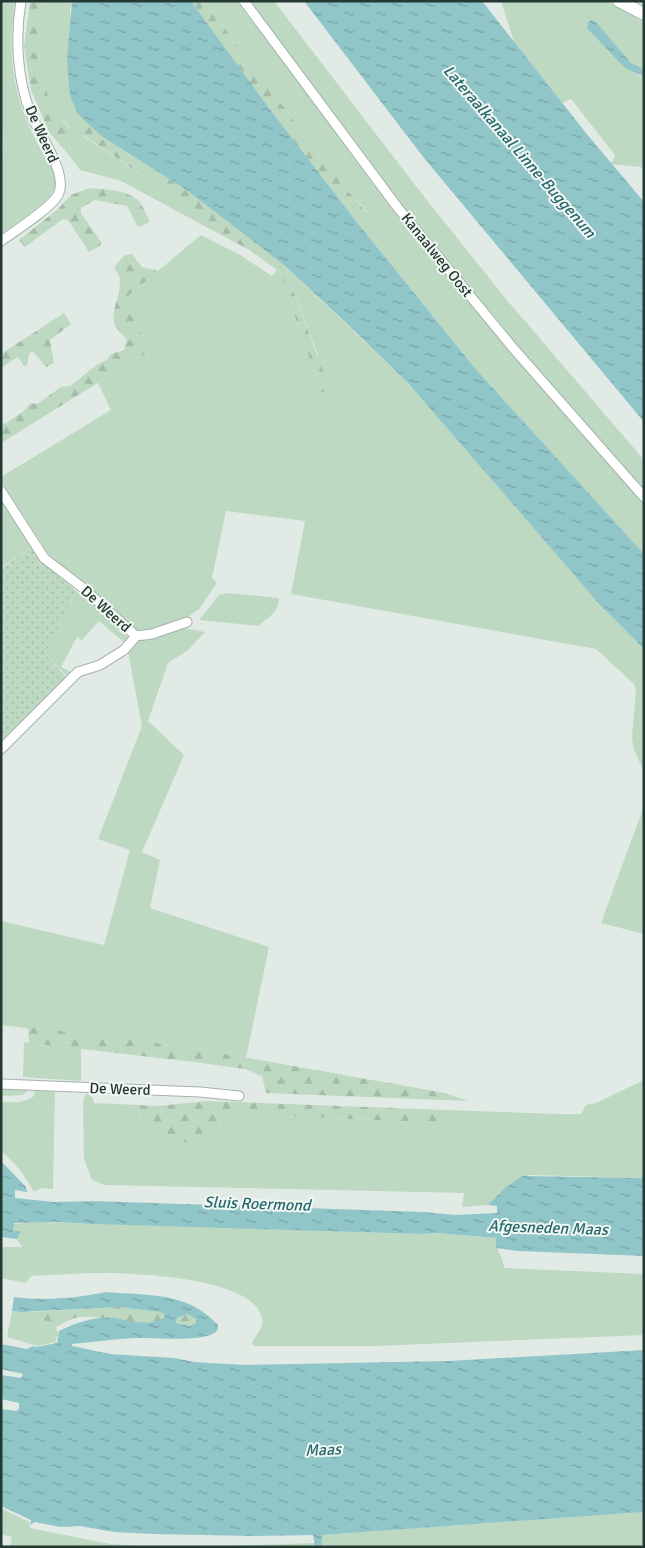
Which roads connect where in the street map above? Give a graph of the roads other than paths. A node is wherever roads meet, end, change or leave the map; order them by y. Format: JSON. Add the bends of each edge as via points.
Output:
{"nodes":[{"id":1,"x":21,"y":1,"type":"edge"},
{"id":2,"x":244,"y":1,"type":"edge"},
{"id":3,"x":619,"y":1,"type":"edge"},
{"id":4,"x":644,"y":14,"type":"edge"},
{"id":5,"x":1,"y":241,"type":"edge"},
{"id":6,"x":1,"y":491,"type":"edge"},
{"id":7,"x":644,"y":497,"type":"edge"},
{"id":8,"x":188,"y":622,"type":"dead end"},
{"id":9,"x":136,"y":636,"type":"junction"},
{"id":10,"x":1,"y":749,"type":"edge"},
{"id":11,"x":1,"y":1084,"type":"edge"},
{"id":12,"x":238,"y":1096,"type":"dead end"}],
"edges":[{"from":1,"to":5,"type":"street","name":"De Weerd","via":[[17,25],[19,69],[30,113],[55,163],[61,184],[57,197]]},
{"from":2,"to":7,"type":"street","name":"Kanaalweg Oost","via":[[398,208],[513,348]]},
{"from":3,"to":4,"type":"main road"},
{"from":6,"to":9,"type":"street","name":"De Weerd","via":[[44,558]]},
{"from":8,"to":9,"type":"street"},
{"from":9,"to":10,"type":"street","name":"De Weerd","via":[[116,655],[78,672]]},
{"from":11,"to":12,"type":"street","name":"De Weerd"}]}
